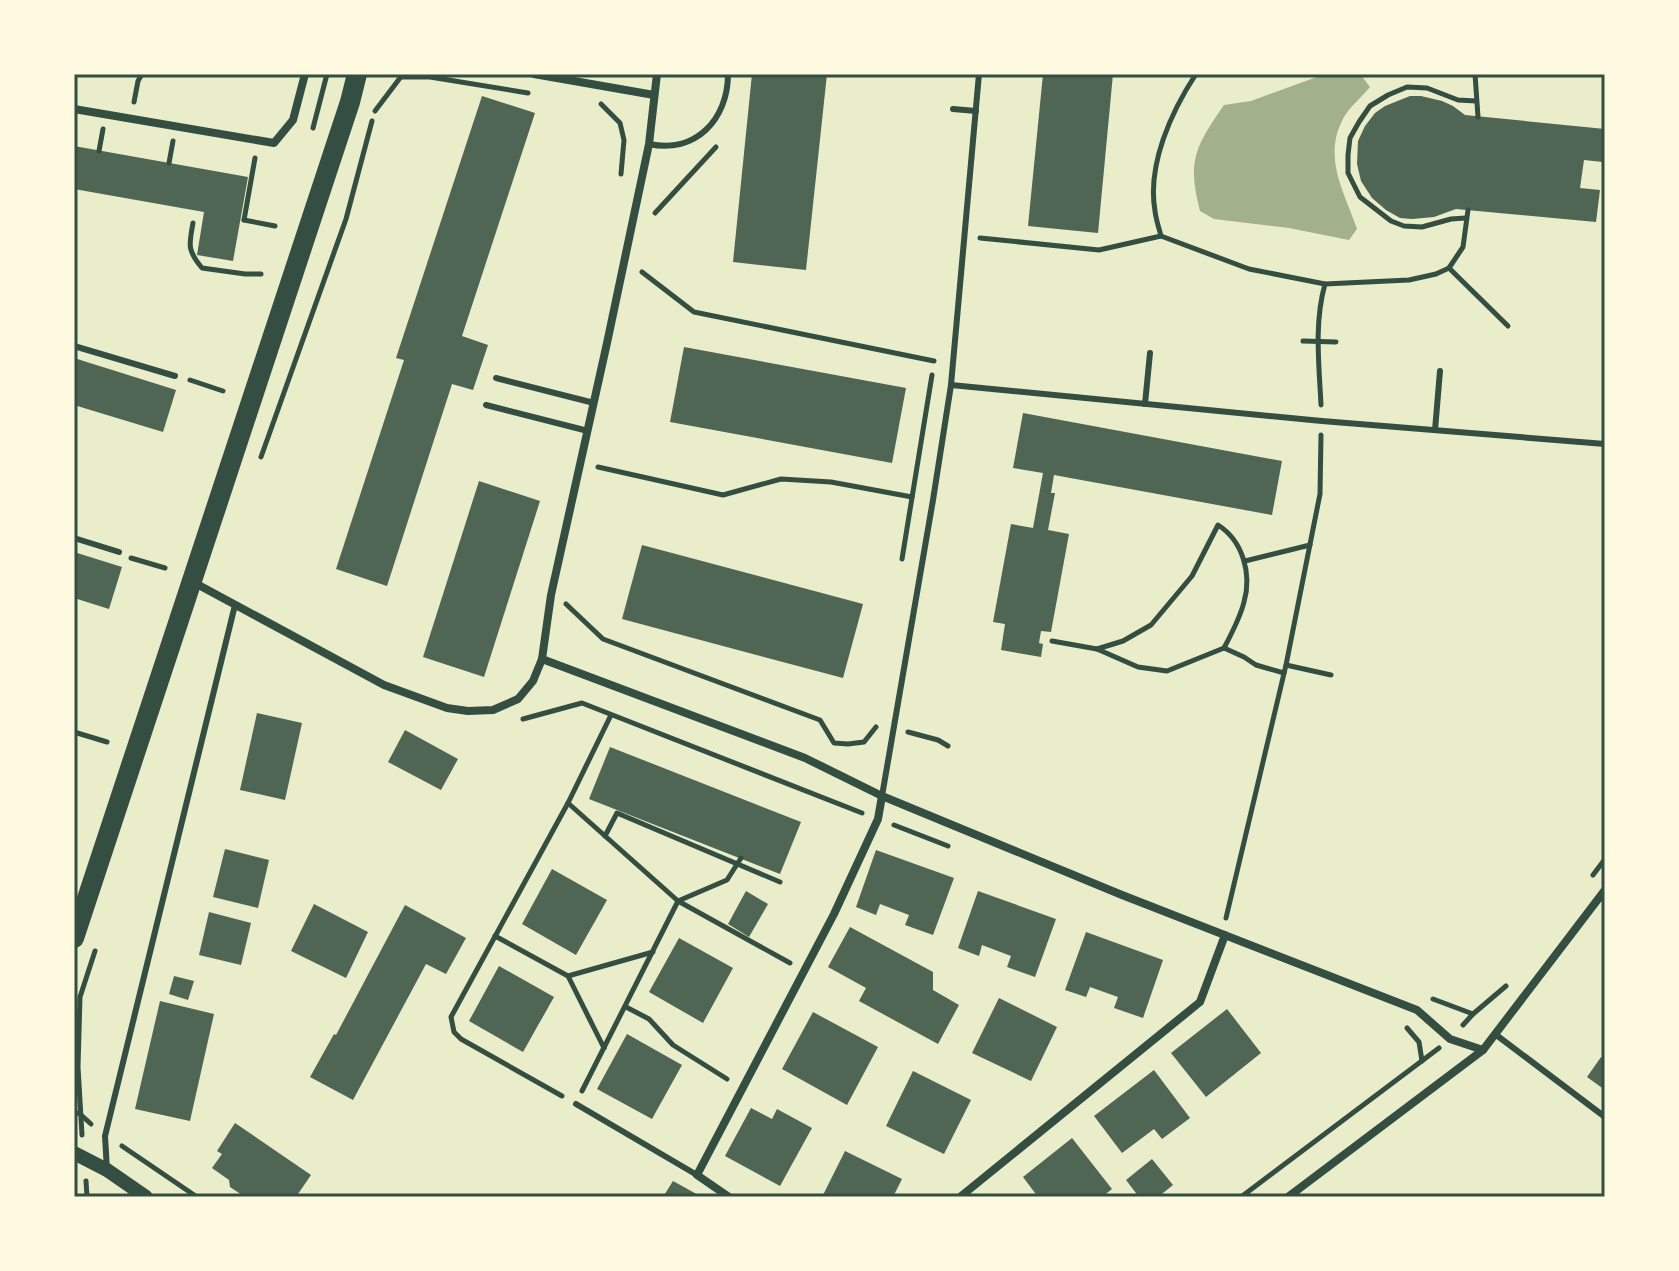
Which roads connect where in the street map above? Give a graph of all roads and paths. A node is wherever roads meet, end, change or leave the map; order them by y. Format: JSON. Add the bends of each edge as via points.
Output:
{"nodes":[{"id":1,"x":142,"y":74,"type":"edge"},
{"id":2,"x":305,"y":74,"type":"edge"},
{"id":3,"x":327,"y":74,"type":"edge"},
{"id":4,"x":357,"y":74,"type":"edge"},
{"id":5,"x":534,"y":74,"type":"edge"},
{"id":6,"x":657,"y":74,"type":"edge"},
{"id":7,"x":728,"y":74,"type":"edge"},
{"id":8,"x":979,"y":74,"type":"edge"},
{"id":9,"x":1196,"y":74,"type":"edge"},
{"id":10,"x":1475,"y":74,"type":"edge"},
{"id":11,"x":402,"y":77,"type":"dead end"},
{"id":12,"x":539,"y":94,"type":"dead end"},
{"id":13,"x":654,"y":95,"type":"junction"},
{"id":14,"x":1476,"y":101,"type":"junction"},
{"id":15,"x":594,"y":103,"type":"dead end"},
{"id":16,"x":133,"y":107,"type":"dead end"},
{"id":17,"x":74,"y":109,"type":"edge"},
{"id":18,"x":953,"y":109,"type":"dead end"},
{"id":19,"x":976,"y":111,"type":"junction"},
{"id":20,"x":1478,"y":117,"type":"dead end"},
{"id":21,"x":103,"y":128,"type":"dead end"},
{"id":22,"x":311,"y":134,"type":"dead end"},
{"id":23,"x":723,"y":139,"type":"dead end"},
{"id":24,"x":173,"y":140,"type":"dead end"},
{"id":25,"x":649,"y":144,"type":"junction"},
{"id":26,"x":99,"y":151,"type":"dead end"},
{"id":27,"x":255,"y":154,"type":"dead end"},
{"id":28,"x":169,"y":163,"type":"dead end"},
{"id":29,"x":637,"y":200,"type":"junction"},
{"id":30,"x":1468,"y":210,"type":"dead end"},
{"id":31,"x":1466,"y":218,"type":"junction"},
{"id":32,"x":651,"y":222,"type":"dead end"},
{"id":33,"x":193,"y":223,"type":"dead end"},
{"id":34,"x":275,"y":226,"type":"dead end"},
{"id":35,"x":1161,"y":236,"type":"junction"},
{"id":36,"x":978,"y":237,"type":"dead end"},
{"id":37,"x":643,"y":259,"type":"dead end"},
{"id":38,"x":1449,"y":268,"type":"junction"},
{"id":39,"x":642,"y":272,"type":"junction"},
{"id":40,"x":261,"y":274,"type":"dead end"},
{"id":41,"x":1325,"y":284,"type":"junction"},
{"id":42,"x":639,"y":286,"type":"dead end"},
{"id":43,"x":1508,"y":326,"type":"dead end"},
{"id":44,"x":1303,"y":341,"type":"dead end"},
{"id":45,"x":1318,"y":341,"type":"junction"},
{"id":46,"x":1336,"y":342,"type":"dead end"},
{"id":47,"x":74,"y":346,"type":"edge"},
{"id":48,"x":1150,"y":353,"type":"dead end"},
{"id":49,"x":1440,"y":371,"type":"dead end"},
{"id":50,"x":175,"y":376,"type":"joint"},
{"id":51,"x":496,"y":378,"type":"dead end"},
{"id":52,"x":951,"y":385,"type":"junction"},
{"id":53,"x":223,"y":391,"type":"dead end"},
{"id":54,"x":594,"y":403,"type":"junction"},
{"id":55,"x":1145,"y":404,"type":"junction"},
{"id":56,"x":486,"y":405,"type":"dead end"},
{"id":57,"x":1322,"y":421,"type":"junction"},
{"id":58,"x":1435,"y":430,"type":"junction"},
{"id":59,"x":588,"y":431,"type":"junction"},
{"id":60,"x":1605,"y":444,"type":"edge"},
{"id":61,"x":598,"y":467,"type":"dead end"},
{"id":62,"x":912,"y":497,"type":"junction"},
{"id":63,"x":74,"y":538,"type":"edge"},
{"id":64,"x":1310,"y":545,"type":"junction"},
{"id":65,"x":119,"y":552,"type":"joint"},
{"id":66,"x":1245,"y":561,"type":"junction"},
{"id":67,"x":165,"y":568,"type":"dead end"},
{"id":68,"x":900,"y":574,"type":"dead end"},
{"id":69,"x":193,"y":581,"type":"junction"},
{"id":70,"x":566,"y":604,"type":"dead end"},
{"id":71,"x":235,"y":605,"type":"junction"},
{"id":72,"x":1052,"y":641,"type":"dead end"},
{"id":73,"x":1224,"y":648,"type":"junction"},
{"id":74,"x":1097,"y":649,"type":"junction"},
{"id":75,"x":542,"y":659,"type":"junction"},
{"id":76,"x":1286,"y":665,"type":"junction"},
{"id":77,"x":1284,"y":673,"type":"junction"},
{"id":78,"x":1331,"y":675,"type":"dead end"},
{"id":79,"x":611,"y":715,"type":"junction"},
{"id":80,"x":521,"y":719,"type":"dead end"},
{"id":81,"x":893,"y":729,"type":"junction"},
{"id":82,"x":74,"y":732,"type":"edge"},
{"id":83,"x":909,"y":732,"type":"junction"},
{"id":84,"x":107,"y":742,"type":"dead end"},
{"id":85,"x":906,"y":746,"type":"dead end"},
{"id":86,"x":948,"y":746,"type":"dead end"},
{"id":87,"x":882,"y":796,"type":"junction"},
{"id":88,"x":568,"y":803,"type":"junction"},
{"id":89,"x":878,"y":819,"type":"junction"},
{"id":90,"x":605,"y":836,"type":"junction"},
{"id":91,"x":952,"y":848,"type":"dead end"},
{"id":92,"x":739,"y":861,"type":"junction"},
{"id":93,"x":780,"y":882,"type":"dead end"},
{"id":94,"x":1603,"y":897,"type":"edge"},
{"id":95,"x":678,"y":901,"type":"junction"},
{"id":96,"x":1226,"y":919,"type":"dead end"},
{"id":97,"x":1225,"y":935,"type":"junction"},
{"id":98,"x":495,"y":936,"type":"junction"},
{"id":99,"x":74,"y":938,"type":"edge"},
{"id":100,"x":654,"y":952,"type":"junction"},
{"id":101,"x":803,"y":970,"type":"junction"},
{"id":102,"x":568,"y":976,"type":"junction"},
{"id":103,"x":1432,"y":998,"type":"dead end"},
{"id":104,"x":626,"y":1007,"type":"junction"},
{"id":105,"x":1473,"y":1014,"type":"dead end"},
{"id":106,"x":1402,"y":1023,"type":"dead end"},
{"id":107,"x":1495,"y":1034,"type":"junction"},
{"id":108,"x":604,"y":1048,"type":"junction"},
{"id":109,"x":1483,"y":1050,"type":"junction"},
{"id":110,"x":1422,"y":1061,"type":"dead end"},
{"id":111,"x":742,"y":1088,"type":"junction"},
{"id":112,"x":576,"y":1104,"type":"junction"},
{"id":113,"x":1605,"y":1117,"type":"edge"},
{"id":114,"x":127,"y":1149,"type":"dead end"},
{"id":115,"x":74,"y":1153,"type":"edge"},
{"id":116,"x":107,"y":1170,"type":"junction"},
{"id":117,"x":697,"y":1175,"type":"junction"},
{"id":118,"x":146,"y":1197,"type":"edge"},
{"id":119,"x":197,"y":1197,"type":"edge"},
{"id":120,"x":729,"y":1197,"type":"edge"},
{"id":121,"x":960,"y":1197,"type":"edge"},
{"id":122,"x":1288,"y":1197,"type":"edge"}],
"edges":[{"from":1,"to":16,"type":"path"},
{"from":2,"to":17,"type":"street","via":[[293,120],[274,143]]},
{"from":3,"to":22,"type":"path"},
{"from":4,"to":69,"type":"main road"},
{"from":5,"to":13,"type":"street"},
{"from":6,"to":13,"type":"street"},
{"from":7,"to":25,"type":"lane","via":[[720,110],[704,132],[676,146]]},
{"from":8,"to":19,"type":"lane"},
{"from":9,"to":35,"type":"path","via":[[1161,144],[1154,209]]},
{"from":10,"to":14,"type":"path"},
{"from":11,"to":12,"type":"path"},
{"from":13,"to":25,"type":"street"},
{"from":14,"to":20,"type":"path"},
{"from":14,"to":31,"type":"path","via":[[1427,88],[1407,87],[1388,95],[1370,106],[1359,122],[1348,155],[1348,173],[1360,197],[1391,221],[1422,227]]},
{"from":15,"to":29,"type":"path","via":[[602,104],[620,123],[620,193]]},
{"from":18,"to":19,"type":"lane"},
{"from":19,"to":52,"type":"lane"},
{"from":21,"to":26,"type":"path"},
{"from":23,"to":32,"type":"path","via":[[656,210]]},
{"from":24,"to":28,"type":"path"},
{"from":25,"to":29,"type":"street"},
{"from":27,"to":34,"type":"path","via":[[242,220]]},
{"from":29,"to":54,"type":"street"},
{"from":30,"to":31,"type":"path"},
{"from":31,"to":38,"type":"path","via":[[1463,247]]},
{"from":33,"to":40,"type":"path","via":[[189,245],[202,268]]},
{"from":35,"to":36,"type":"path","via":[[1099,250]]},
{"from":35,"to":41,"type":"path","via":[[1249,269]]},
{"from":37,"to":39,"type":"path"},
{"from":38,"to":41,"type":"path","via":[[1409,280]]},
{"from":38,"to":43,"type":"path"},
{"from":39,"to":42,"type":"path"},
{"from":39,"to":62,"type":"path","via":[[694,312],[934,361]]},
{"from":41,"to":45,"type":"path"},
{"from":44,"to":45,"type":"path"},
{"from":45,"to":46,"type":"path"},
{"from":45,"to":57,"type":"path"},
{"from":47,"to":50,"type":"lane"},
{"from":48,"to":55,"type":"lane"},
{"from":49,"to":58,"type":"lane"},
{"from":50,"to":53,"type":"path"},
{"from":51,"to":54,"type":"lane"},
{"from":52,"to":55,"type":"lane"},
{"from":52,"to":81,"type":"lane"},
{"from":54,"to":59,"type":"street"},
{"from":55,"to":57,"type":"lane"},
{"from":56,"to":59,"type":"lane"},
{"from":57,"to":58,"type":"lane"},
{"from":57,"to":64,"type":"path","via":[[1320,494]]},
{"from":58,"to":60,"type":"lane"},
{"from":59,"to":75,"type":"street"},
{"from":61,"to":62,"type":"path","via":[[723,495],[781,479]]},
{"from":62,"to":68,"type":"path"},
{"from":63,"to":65,"type":"lane"},
{"from":64,"to":66,"type":"path"},
{"from":64,"to":76,"type":"path"},
{"from":65,"to":67,"type":"path"},
{"from":66,"to":73,"type":"path","via":[[1245,600]]},
{"from":66,"to":74,"type":"path","via":[[1229,532],[1218,525],[1192,576],[1151,625]]},
{"from":69,"to":71,"type":"street"},
{"from":69,"to":99,"type":"main road"},
{"from":70,"to":81,"type":"path","via":[[603,639],[820,720],[834,743],[864,742],[877,726]]},
{"from":71,"to":75,"type":"street","via":[[384,685],[447,708],[493,710],[518,699]]},
{"from":71,"to":116,"type":"lane","via":[[105,1136]]},
{"from":72,"to":74,"type":"path"},
{"from":73,"to":74,"type":"path","via":[[1167,671],[1138,667]]},
{"from":73,"to":77,"type":"path"},
{"from":75,"to":87,"type":"street","via":[[805,758]]},
{"from":76,"to":77,"type":"path"},
{"from":76,"to":78,"type":"path"},
{"from":77,"to":96,"type":"path"},
{"from":79,"to":80,"type":"path","via":[[582,703]]},
{"from":79,"to":88,"type":"path"},
{"from":79,"to":89,"type":"path"},
{"from":81,"to":83,"type":"path"},
{"from":81,"to":87,"type":"lane"},
{"from":82,"to":84,"type":"path"},
{"from":83,"to":85,"type":"path"},
{"from":83,"to":86,"type":"path"},
{"from":87,"to":89,"type":"street"},
{"from":87,"to":97,"type":"street"},
{"from":88,"to":90,"type":"path"},
{"from":88,"to":98,"type":"path"},
{"from":89,"to":91,"type":"path"},
{"from":89,"to":101,"type":"street"},
{"from":90,"to":92,"type":"path","via":[[617,813]]},
{"from":90,"to":95,"type":"path"},
{"from":92,"to":93,"type":"path"},
{"from":92,"to":95,"type":"path","via":[[727,880]]},
{"from":94,"to":107,"type":"street"},
{"from":95,"to":100,"type":"path"},
{"from":95,"to":101,"type":"path"},
{"from":97,"to":109,"type":"street","via":[[1417,1010],[1450,1039]]},
{"from":97,"to":121,"type":"street","via":[[1200,1002]]},
{"from":98,"to":102,"type":"path"},
{"from":98,"to":112,"type":"path","via":[[451,1017],[454,1032]]},
{"from":100,"to":102,"type":"path"},
{"from":100,"to":104,"type":"path"},
{"from":101,"to":111,"type":"street"},
{"from":102,"to":108,"type":"path"},
{"from":103,"to":105,"type":"path"},
{"from":104,"to":108,"type":"path"},
{"from":104,"to":111,"type":"path","via":[[649,1019],[673,1045]]},
{"from":106,"to":110,"type":"path","via":[[1419,1042]]},
{"from":107,"to":109,"type":"street"},
{"from":107,"to":113,"type":"lane"},
{"from":108,"to":112,"type":"path"},
{"from":109,"to":122,"type":"street"},
{"from":111,"to":117,"type":"street"},
{"from":112,"to":117,"type":"lane"},
{"from":114,"to":119,"type":"path"},
{"from":115,"to":116,"type":"street"},
{"from":116,"to":118,"type":"street"},
{"from":117,"to":120,"type":"street"}]}
